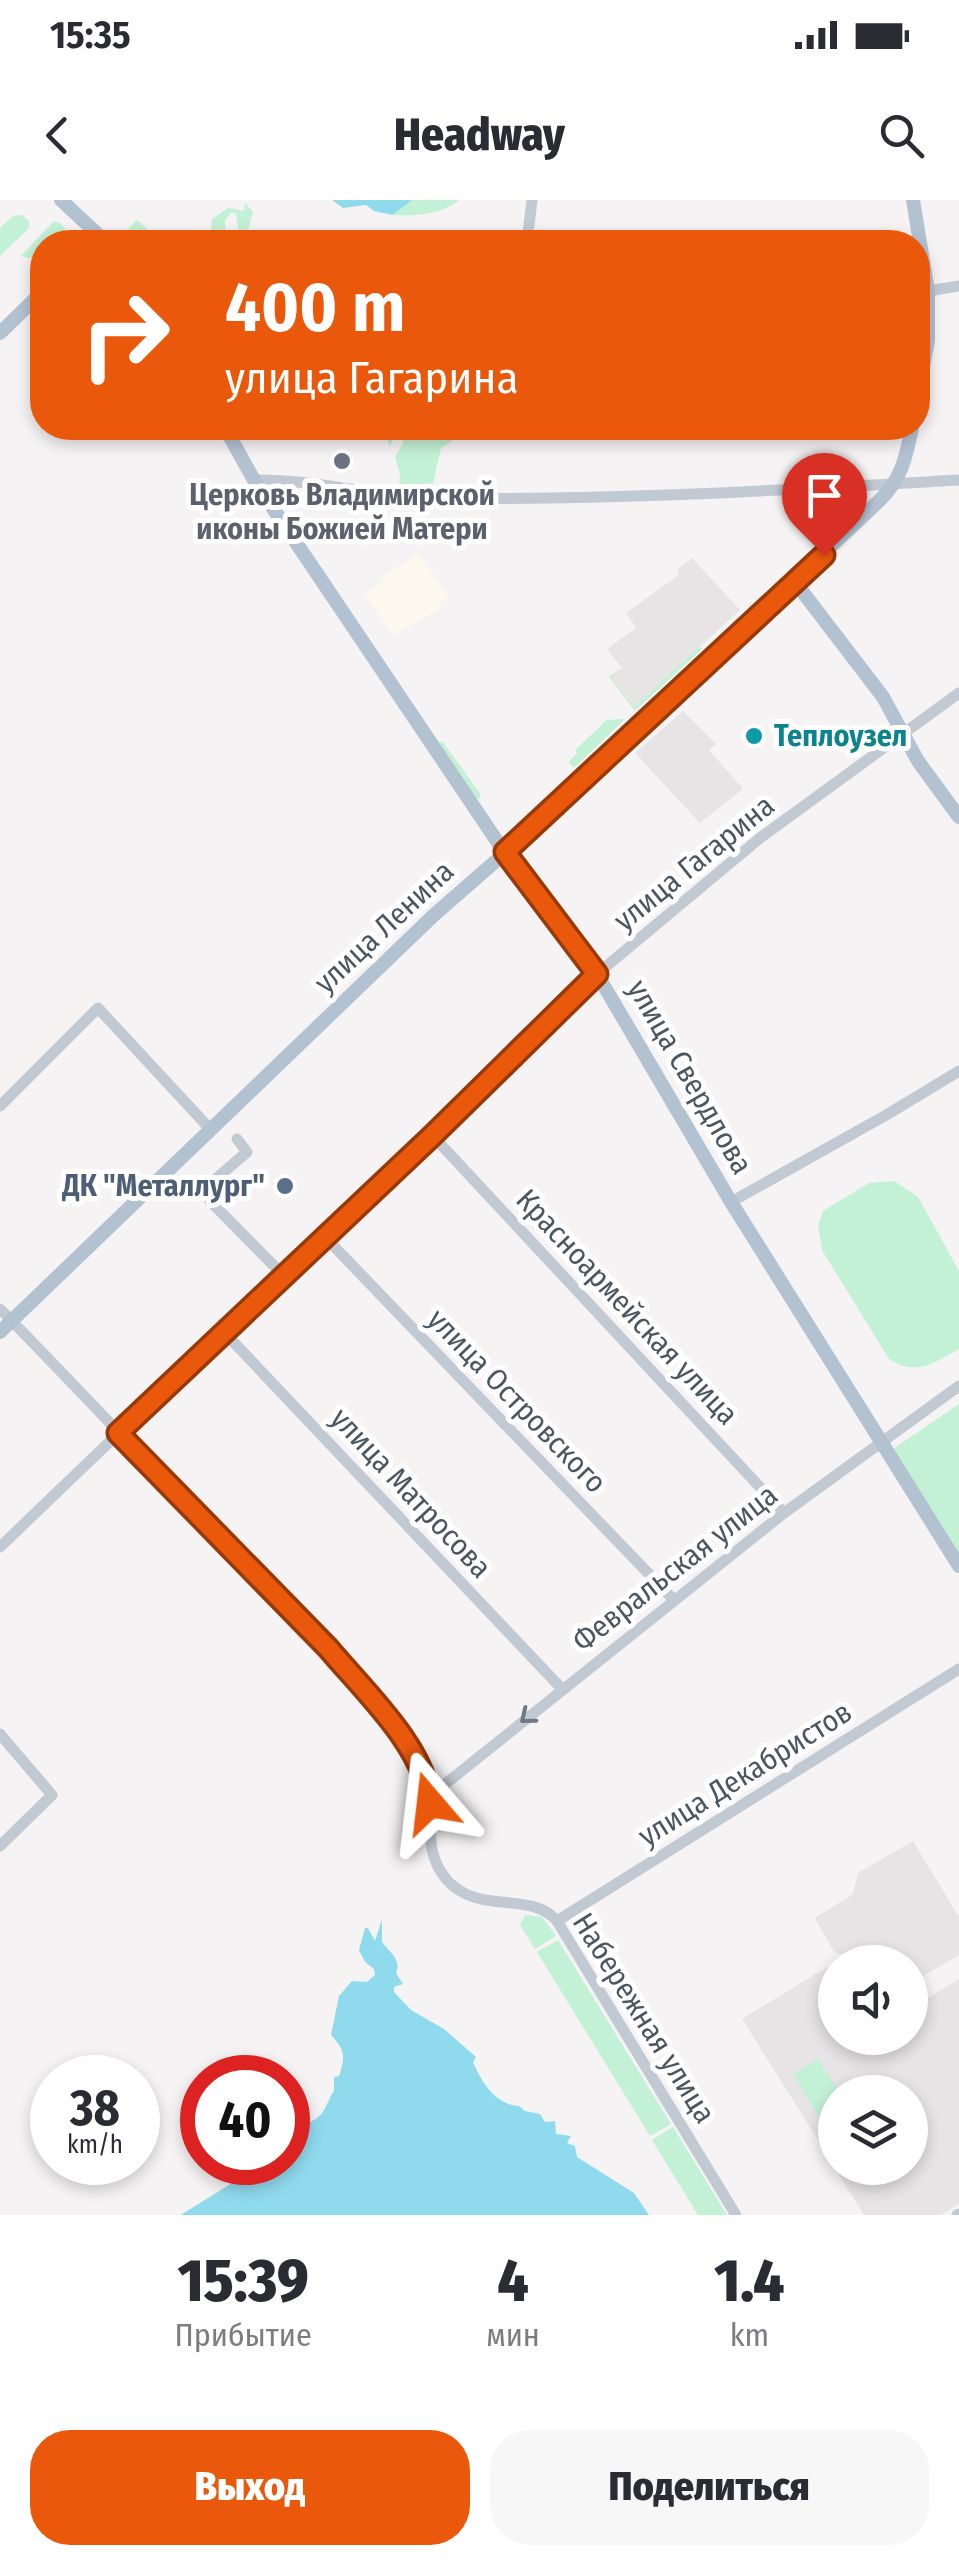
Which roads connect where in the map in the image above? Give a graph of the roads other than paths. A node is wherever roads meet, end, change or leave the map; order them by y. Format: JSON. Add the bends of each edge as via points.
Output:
{"nodes":[{"id":1,"x":61,"y":200,"type":"edge"},
{"id":2,"x":532,"y":200,"type":"edge"},
{"id":3,"x":913,"y":200,"type":"edge"},
{"id":4,"x":90,"y":230,"type":"edge"},
{"id":5,"x":528,"y":230,"type":"edge"},
{"id":6,"x":917,"y":230,"type":"edge"},
{"id":7,"x":959,"y":286,"type":"edge"},
{"id":8,"x":930,"y":287,"type":"edge"},
{"id":9,"x":30,"y":304,"type":"edge"},
{"id":10,"x":0,"y":333,"type":"edge"},
{"id":11,"x":232,"y":440,"type":"edge"},
{"id":12,"x":910,"y":440,"type":"edge"},
{"id":13,"x":254,"y":480,"type":"junction"},
{"id":14,"x":959,"y":480,"type":"edge"},
{"id":15,"x":896,"y":484,"type":"junction"},
{"id":16,"x":795,"y":582,"type":"junction"},
{"id":17,"x":959,"y":693,"type":"edge"},
{"id":18,"x":904,"y":733,"type":"junction"},
{"id":19,"x":959,"y":817,"type":"edge"},
{"id":20,"x":505,"y":852,"type":"junction"},
{"id":21,"x":597,"y":974,"type":"junction"},
{"id":22,"x":959,"y":1071,"type":"edge"},
{"id":23,"x":0,"y":1106,"type":"edge"},
{"id":24,"x":211,"y":1130,"type":"junction"},
{"id":25,"x":432,"y":1136,"type":"junction"},
{"id":26,"x":237,"y":1140,"type":"dead end"},
{"id":27,"x":731,"y":1202,"type":"junction"},
{"id":28,"x":325,"y":1237,"type":"junction"},
{"id":29,"x":284,"y":1276,"type":"junction"},
{"id":30,"x":0,"y":1309,"type":"edge"},
{"id":31,"x":6,"y":1326,"type":"edge"},
{"id":32,"x":224,"y":1332,"type":"junction"},
{"id":33,"x":959,"y":1386,"type":"edge"},
{"id":34,"x":118,"y":1433,"type":"junction"},
{"id":35,"x":880,"y":1443,"type":"junction"},
{"id":36,"x":784,"y":1513,"type":"junction"},
{"id":37,"x":0,"y":1547,"type":"edge"},
{"id":38,"x":959,"y":1566,"type":"edge"},
{"id":39,"x":673,"y":1600,"type":"junction"},
{"id":40,"x":959,"y":1669,"type":"edge"},
{"id":41,"x":562,"y":1689,"type":"junction"},
{"id":42,"x":0,"y":1734,"type":"edge"},
{"id":43,"x":429,"y":1798,"type":"junction"},
{"id":44,"x":0,"y":1846,"type":"edge"},
{"id":45,"x":557,"y":1921,"type":"junction"},
{"id":46,"x":736,"y":2215,"type":"edge"}],
"edges":[{"from":1,"to":4,"type":"main road"},
{"from":2,"to":5,"type":"street"},
{"from":3,"to":6,"type":"main road"},
{"from":7,"to":8,"type":"street"},
{"from":9,"to":10,"type":"main road"},
{"from":11,"to":13,"type":"main road","name":"улица Свердлова"},
{"from":12,"to":15,"type":"main road"},
{"from":13,"to":15,"type":"street","via":[[493,498]]},
{"from":13,"to":20,"type":"main road","name":"улица Свердлова"},
{"from":14,"to":15,"type":"street"},
{"from":15,"to":16,"type":"main road","name":"улица Ленина"},
{"from":16,"to":18,"type":"main road"},
{"from":16,"to":20,"type":"main road","name":"улица Ленина"},
{"from":17,"to":18,"type":"street","name":"улица Гагарина"},
{"from":18,"to":19,"type":"main road"},
{"from":18,"to":21,"type":"street","name":"улица Гагарина","via":[[760,838]]},
{"from":20,"to":21,"type":"main road","name":"улица Свердлова"},
{"from":20,"to":24,"type":"main road","name":"улица Ленина"},
{"from":21,"to":25,"type":"street","name":"улица Гагарина"},
{"from":21,"to":27,"type":"main road","name":"улица Свердлова"},
{"from":22,"to":27,"type":"street"},
{"from":23,"to":24,"type":"street","via":[[98,1008]]},
{"from":24,"to":31,"type":"main road","name":"улица Ленина"},
{"from":25,"to":28,"type":"street","name":"улица Гагарина"},
{"from":25,"to":36,"type":"street","name":"Красноармейская улица"},
{"from":26,"to":29,"type":"street","via":[[247,1152],[210,1184],[210,1201]]},
{"from":27,"to":35,"type":"main road","name":"улица Свердлова"},
{"from":28,"to":29,"type":"street","name":"улица Гагарина"},
{"from":28,"to":39,"type":"street","name":"улица Островского"},
{"from":29,"to":32,"type":"street","name":"улица Гагарина"},
{"from":30,"to":31,"type":"street","name":"Набережная улица"},
{"from":31,"to":34,"type":"street","name":"Набережная улица"},
{"from":32,"to":34,"type":"street","name":"улица Гагарина"},
{"from":32,"to":41,"type":"street","name":"улица Матросова"},
{"from":33,"to":35,"type":"street","name":"Февральская улица"},
{"from":34,"to":37,"type":"street","name":"улица Гагарина"},
{"from":34,"to":43,"type":"street","name":"Набережная улица","via":[[338,1659],[418,1761]]},
{"from":35,"to":36,"type":"street","name":"Февральская улица"},
{"from":35,"to":38,"type":"main road","name":"улица Свердлова"},
{"from":36,"to":39,"type":"street","name":"Февральская улица"},
{"from":39,"to":41,"type":"street","name":"Февральская улица"},
{"from":40,"to":45,"type":"street","name":"улица Декабристов"},
{"from":41,"to":43,"type":"street","name":"Февральская улица","one_way":true},
{"from":42,"to":44,"type":"street","via":[[52,1795]]},
{"from":43,"to":45,"type":"street","name":"Набережная улица","via":[[432,1852],[452,1885],[476,1900],[536,1908]]},
{"from":45,"to":46,"type":"street","name":"Набережная улица"}]}
